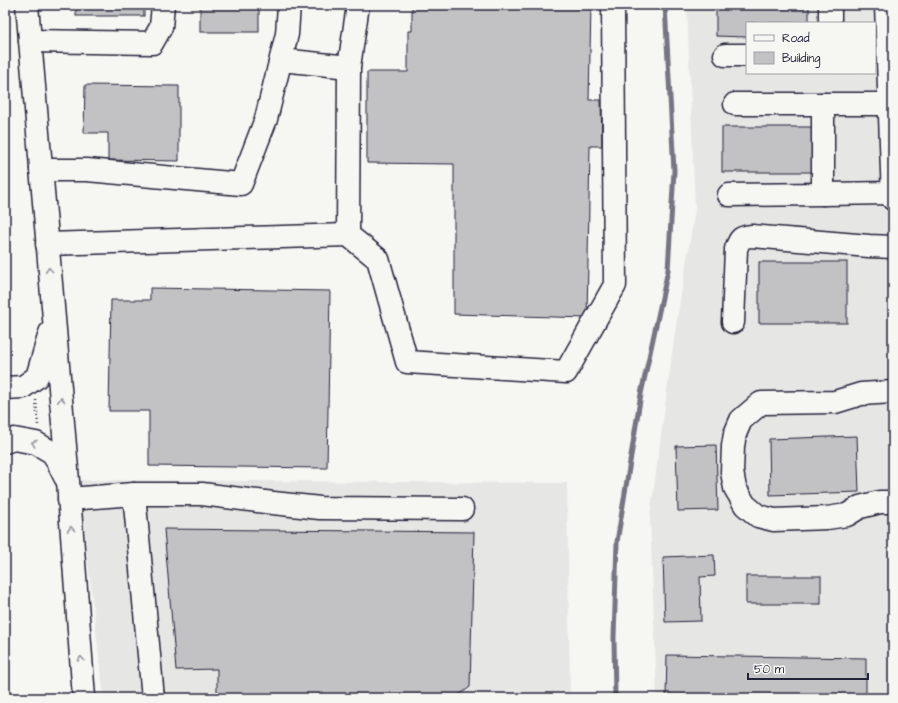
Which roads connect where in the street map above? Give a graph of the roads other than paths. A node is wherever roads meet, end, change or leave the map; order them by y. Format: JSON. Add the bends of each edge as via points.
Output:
{"nodes":[{"id":1,"x":27,"y":5,"type":"edge"},
{"id":2,"x":163,"y":5,"type":"edge"},
{"id":3,"x":289,"y":5,"type":"edge"},
{"id":4,"x":358,"y":5,"type":"edge"},
{"id":5,"x":613,"y":5,"type":"edge"},
{"id":6,"x":830,"y":5,"type":"edge"},
{"id":7,"x":886,"y":5,"type":"edge"},
{"id":8,"x":830,"y":22,"type":"edge"},
{"id":9,"x":30,"y":41,"type":"junction"},
{"id":10,"x":881,"y":50,"type":"edge"},
{"id":11,"x":725,"y":55,"type":"dead end"},
{"id":12,"x":746,"y":55,"type":"edge"},
{"id":13,"x":281,"y":60,"type":"junction"},
{"id":14,"x":349,"y":66,"type":"junction"},
{"id":15,"x":735,"y":104,"type":"dead end"},
{"id":16,"x":823,"y":104,"type":"junction"},
{"id":17,"x":891,"y":104,"type":"edge"},
{"id":18,"x":41,"y":170,"type":"junction"},
{"id":19,"x":893,"y":193,"type":"edge"},
{"id":20,"x":823,"y":194,"type":"junction"},
{"id":21,"x":729,"y":195,"type":"dead end"},
{"id":22,"x":893,"y":199,"type":"edge"},
{"id":23,"x":348,"y":235,"type":"junction"},
{"id":24,"x":47,"y":244,"type":"junction"},
{"id":25,"x":893,"y":247,"type":"edge"},
{"id":26,"x":54,"y":322,"type":"junction"},
{"id":27,"x":733,"y":322,"type":"dead end"},
{"id":28,"x":5,"y":388,"type":"edge"},
{"id":29,"x":893,"y":392,"type":"edge"},
{"id":30,"x":5,"y":442,"type":"edge"},
{"id":31,"x":68,"y":490,"type":"junction"},
{"id":32,"x":134,"y":494,"type":"junction"},
{"id":33,"x":893,"y":502,"type":"edge"},
{"id":34,"x":462,"y":508,"type":"dead end"},
{"id":35,"x":84,"y":698,"type":"edge"},
{"id":36,"x":153,"y":698,"type":"edge"}],
"edges":[{"from":1,"to":9,"type":"street"},
{"from":2,"to":9,"type":"street","via":[[161,28],[152,43]]},
{"from":3,"to":13,"type":"street","via":[[287,34]]},
{"from":4,"to":14,"type":"street"},
{"from":5,"to":23,"type":"street","via":[[615,285],[566,372],[407,362],[378,259]]},
{"from":6,"to":8,"type":"street"},
{"from":7,"to":10,"type":"street"},
{"from":9,"to":18,"type":"street"},
{"from":10,"to":17,"type":"street"},
{"from":11,"to":12,"type":"street"},
{"from":13,"to":14,"type":"street"},
{"from":13,"to":18,"type":"street","via":[[266,119],[241,184],[87,170]]},
{"from":14,"to":23,"type":"street"},
{"from":15,"to":16,"type":"street"},
{"from":16,"to":17,"type":"street"},
{"from":16,"to":20,"type":"street"},
{"from":17,"to":19,"type":"street"},
{"from":18,"to":24,"type":"street"},
{"from":19,"to":20,"type":"street"},
{"from":19,"to":22,"type":"street"},
{"from":20,"to":21,"type":"street"},
{"from":23,"to":24,"type":"street"},
{"from":26,"to":24,"type":"street","one_way":true},
{"from":25,"to":27,"type":"street","via":[[744,237],[739,240],[736,249]]},
{"from":26,"to":28,"type":"street","via":[[37,377],[23,387]]},
{"from":31,"to":26,"type":"street","one_way":true},
{"from":29,"to":33,"type":"street","via":[[861,394],[835,402],[761,403],[741,420],[733,446],[732,472],[735,488],[744,505],[758,516],[774,520],[847,515],[860,507]]},
{"from":31,"to":30,"type":"street","one_way":true,"via":[[53,453],[36,443],[14,439]]},
{"from":31,"to":32,"type":"street"},
{"from":35,"to":31,"type":"street","one_way":true},
{"from":32,"to":34,"type":"street","via":[[202,494],[320,508]]},
{"from":32,"to":36,"type":"street"}]}
